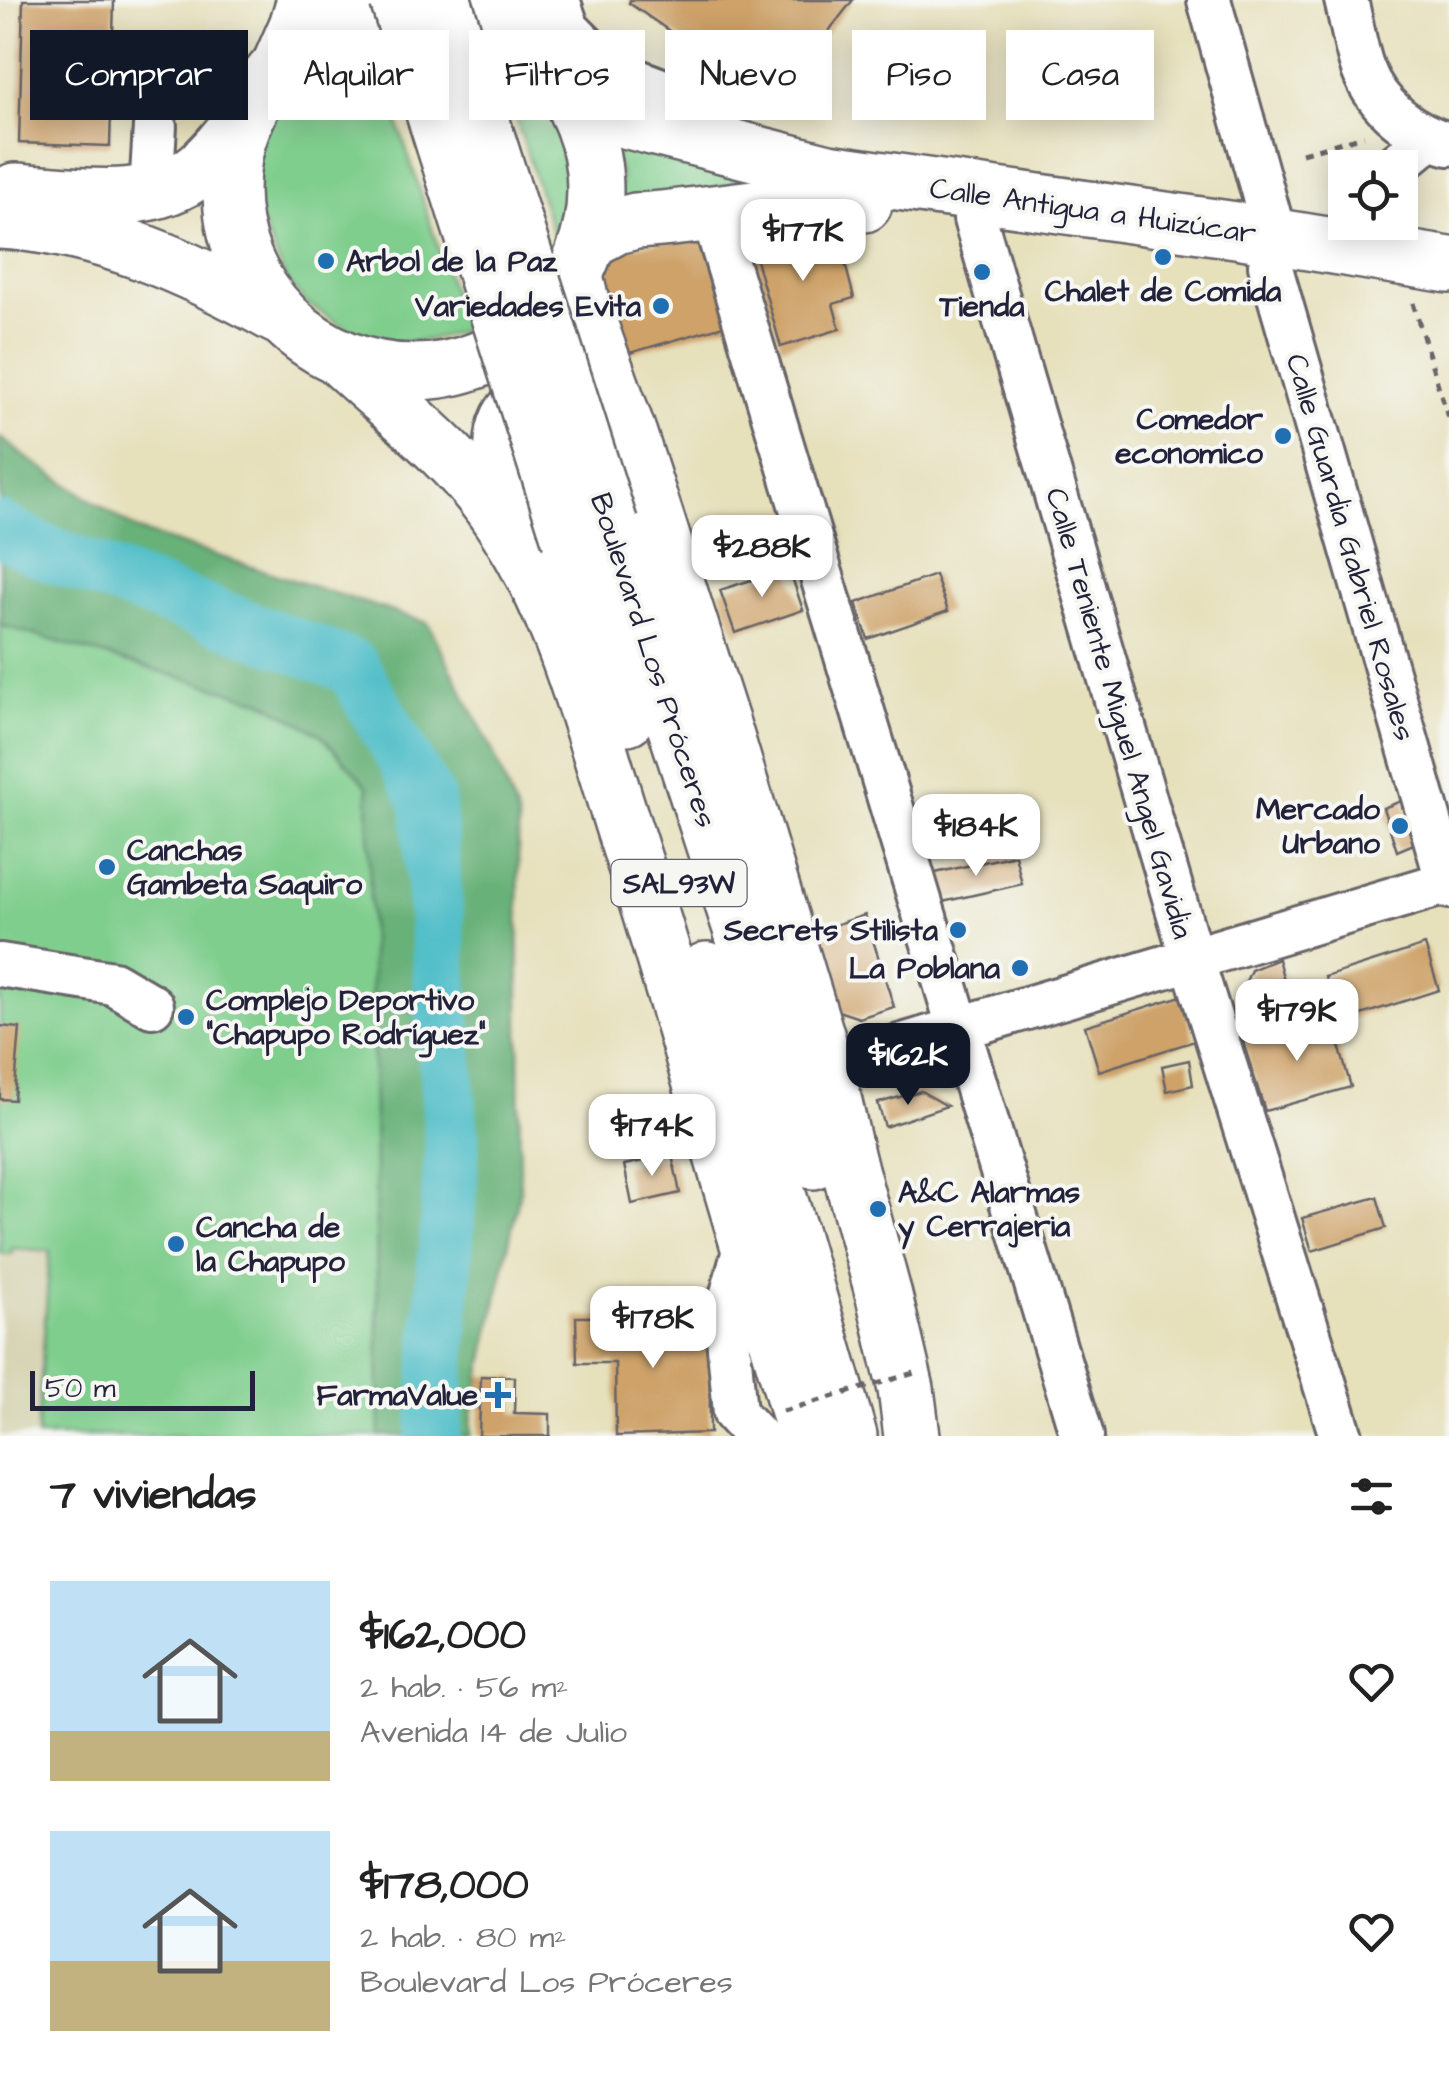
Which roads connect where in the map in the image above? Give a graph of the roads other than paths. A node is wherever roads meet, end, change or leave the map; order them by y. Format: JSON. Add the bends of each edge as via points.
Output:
{"nodes":[{"id":1,"x":305,"y":0,"type":"edge"},
{"id":2,"x":398,"y":0,"type":"edge"},
{"id":3,"x":443,"y":0,"type":"edge"},
{"id":4,"x":520,"y":0,"type":"edge"},
{"id":5,"x":558,"y":0,"type":"edge"},
{"id":6,"x":1209,"y":0,"type":"edge"},
{"id":7,"x":1346,"y":0,"type":"edge"},
{"id":8,"x":295,"y":30,"type":"edge"},
{"id":9,"x":327,"y":30,"type":"edge"},
{"id":10,"x":500,"y":30,"type":"edge"},
{"id":11,"x":533,"y":30,"type":"edge"},
{"id":12,"x":268,"y":81,"type":"edge"},
{"id":13,"x":249,"y":112,"type":"junction"},
{"id":14,"x":582,"y":120,"type":"edge"},
{"id":15,"x":625,"y":120,"type":"edge"},
{"id":16,"x":155,"y":126,"type":"dead end"},
{"id":17,"x":672,"y":133,"type":"junction"},
{"id":18,"x":1428,"y":136,"type":"edge"},
{"id":19,"x":0,"y":190,"type":"edge"},
{"id":20,"x":151,"y":192,"type":"junction"},
{"id":21,"x":712,"y":213,"type":"junction"},
{"id":22,"x":975,"y":219,"type":"junction"},
{"id":23,"x":0,"y":220,"type":"edge"},
{"id":24,"x":1328,"y":240,"type":"edge"},
{"id":25,"x":1360,"y":240,"type":"edge"},
{"id":26,"x":1272,"y":251,"type":"junction"},
{"id":27,"x":581,"y":258,"type":"junction"},
{"id":28,"x":1435,"y":281,"type":"edge"},
{"id":29,"x":288,"y":322,"type":"junction"},
{"id":30,"x":338,"y":356,"type":"junction"},
{"id":31,"x":629,"y":435,"type":"junction"},
{"id":32,"x":570,"y":544,"type":"junction"},
{"id":33,"x":1448,"y":884,"type":"edge"},
{"id":34,"x":1192,"y":960,"type":"junction"},
{"id":35,"x":0,"y":965,"type":"edge"},
{"id":36,"x":152,"y":1006,"type":"dead end"},
{"id":37,"x":960,"y":1028,"type":"junction"},
{"id":38,"x":826,"y":1068,"type":"junction"},
{"id":39,"x":768,"y":1233,"type":"junction"},
{"id":40,"x":781,"y":1428,"type":"edge"},
{"id":41,"x":849,"y":1436,"type":"edge"},
{"id":42,"x":899,"y":1436,"type":"edge"},
{"id":43,"x":912,"y":1436,"type":"edge"},
{"id":44,"x":1082,"y":1436,"type":"edge"},
{"id":45,"x":1341,"y":1436,"type":"edge"}],
"edges":[{"from":1,"to":8,"type":"main road"},
{"from":2,"to":32,"type":"main road","name":"Boulevard Los Próceres","number":"SAL93W","bridge":true},
{"from":3,"to":32,"type":"main road","name":"Boulevard Los Próceres","number":"SAL93W","bridge":true},
{"from":4,"to":11,"type":"main road"},
{"from":5,"to":17,"type":"street","via":[[568,29],[609,70],[690,101]]},
{"from":6,"to":26,"type":"street","name":"Calle Guardia Gabriel Rosales"},
{"from":7,"to":18,"type":"street","via":[[1363,70],[1387,108]]},
{"from":9,"to":10,"type":"main road","name":"Calle Antigua a Huizúcar","via":[[388,8],[429,8]]},
{"from":12,"to":13,"type":"main road"},
{"from":13,"to":20,"type":"main road","via":[[196,172]]},
{"from":13,"to":29,"type":"main road","via":[[234,159],[235,222],[257,282]]},
{"from":14,"to":27,"type":"main road","via":[[594,195]]},
{"from":15,"to":17,"type":"main road","name":"Calle Antigua a Huizúcar"},
{"from":16,"to":20,"type":"street"},
{"from":17,"to":26,"type":"main road","name":"Calle Antigua a Huizúcar","via":[[828,172]]},
{"from":19,"to":20,"type":"main road"},
{"from":21,"to":22,"type":"main road","name":"Calle Antigua a Huizúcar","via":[[819,202]]},
{"from":21,"to":27,"type":"main road","name":"Calle Antigua a Huizúcar","via":[[616,226]]},
{"from":21,"to":37,"type":"street"},
{"from":22,"to":26,"type":"main road","name":"Calle Antigua a Huizúcar"},
{"from":22,"to":34,"type":"street","name":"Calle Teniente Miguel Angel Gavidia"},
{"from":23,"to":29,"type":"main road","via":[[113,243],[224,287]]},
{"from":24,"to":26,"type":"main road","name":"Calle Antigua a Huizúcar"},
{"from":25,"to":28,"type":"main road","name":"Calle Antigua a Huizúcar"},
{"from":26,"to":28,"type":"main road","name":"Calle Antigua a Huizúcar"},
{"from":26,"to":33,"type":"street","name":"Calle Guardia Gabriel Rosales"},
{"from":27,"to":30,"type":"main road","via":[[556,304],[532,328],[472,362],[404,372]]},
{"from":27,"to":31,"type":"main road","via":[[581,301]]},
{"from":29,"to":30,"type":"main road"},
{"from":30,"to":32,"type":"main road","via":[[445,453],[494,509]]},
{"from":31,"to":32,"type":"main road","via":[[601,400],[580,393],[534,395],[505,424],[502,445]]},
{"from":31,"to":38,"type":"main road"},
{"from":32,"to":39,"type":"main road","name":"Boulevard Los Próceres","number":"SAL93W"},
{"from":32,"to":42,"type":"main road","name":"Boulevard Los Próceres","number":"SAL93W","via":[[760,987]]},
{"from":33,"to":34,"type":"street"},
{"from":34,"to":37,"type":"street"},
{"from":34,"to":45,"type":"street","name":"Calle Teniente Miguel Angel Gavidia"},
{"from":35,"to":36,"type":"street","via":[[113,983]]},
{"from":37,"to":38,"type":"street"},
{"from":37,"to":44,"type":"street"},
{"from":38,"to":43,"type":"main road"},
{"from":39,"to":40,"type":"main road","via":[[782,1348]]},
{"from":39,"to":41,"type":"main road","name":"Boulevard Los Próceres","number":"SAL93W"}]}
